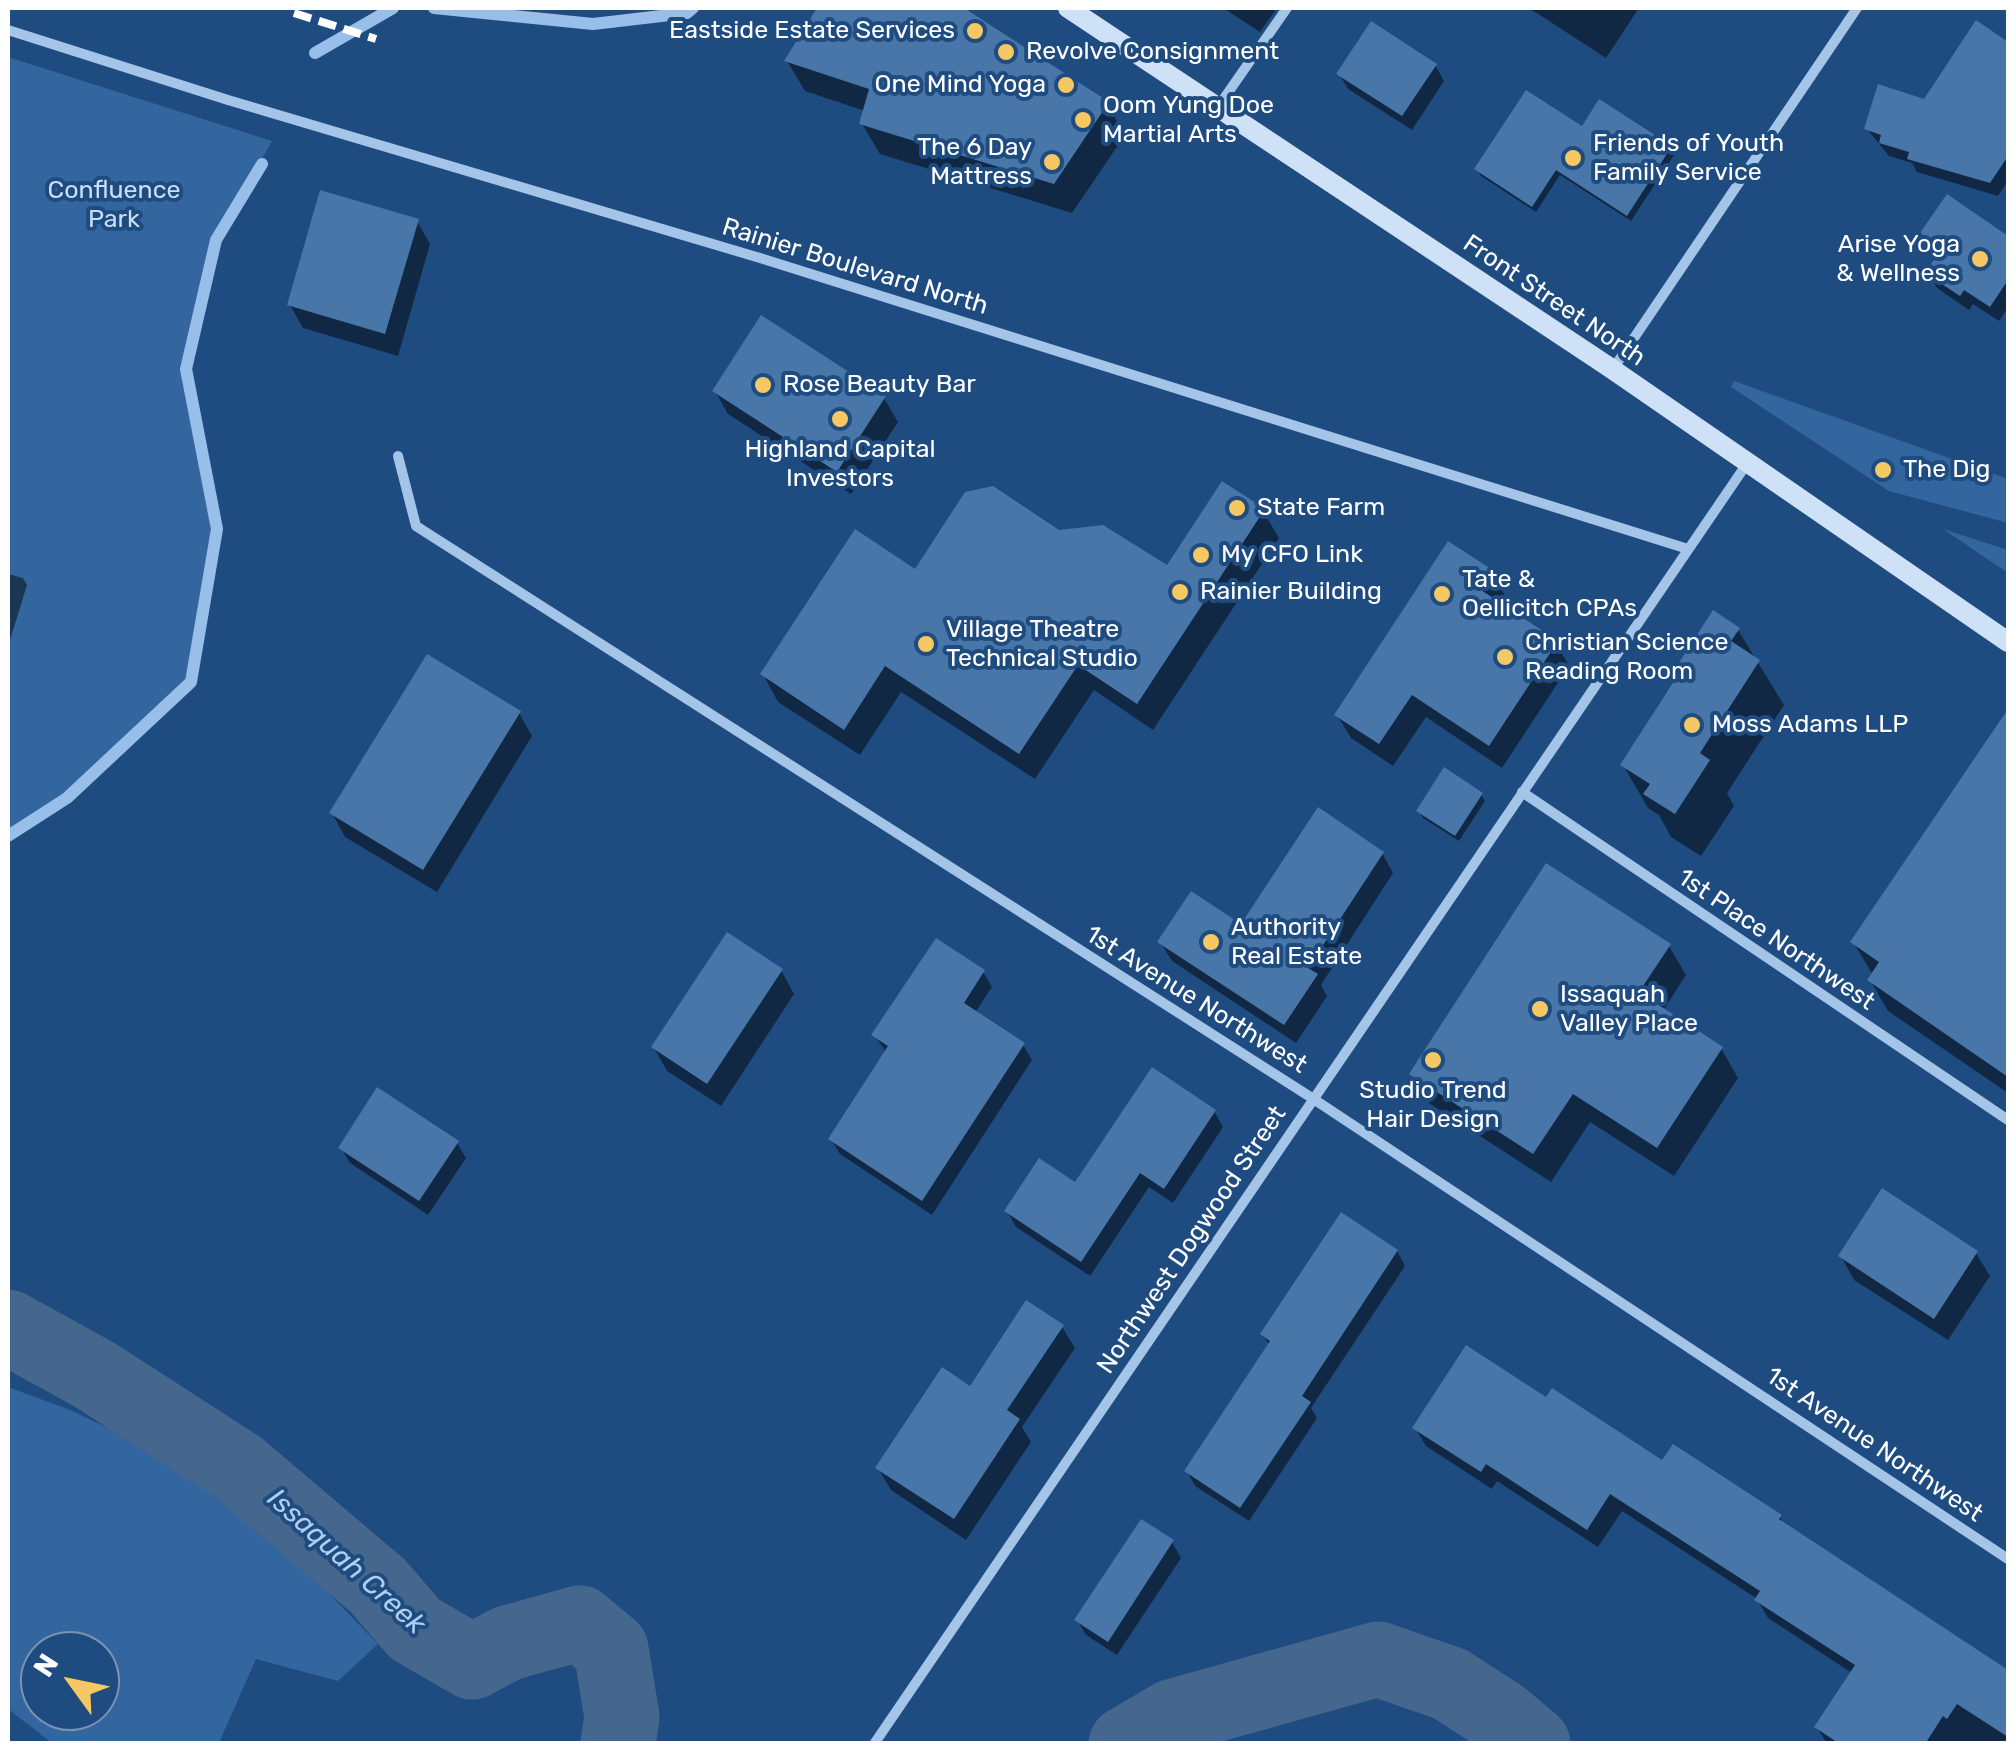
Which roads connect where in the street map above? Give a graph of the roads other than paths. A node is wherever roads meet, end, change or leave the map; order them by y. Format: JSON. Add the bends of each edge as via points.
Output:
{"nodes":[{"id":1,"x":1068,"y":8,"type":"edge"},
{"id":2,"x":1286,"y":8,"type":"edge"},
{"id":3,"x":1856,"y":8,"type":"edge"},
{"id":4,"x":8,"y":30,"type":"edge"},
{"id":5,"x":1218,"y":108,"type":"junction"},
{"id":6,"x":1612,"y":370,"type":"junction"},
{"id":7,"x":398,"y":456,"type":"dead end"},
{"id":8,"x":1748,"y":462,"type":"junction"},
{"id":9,"x":1688,"y":549,"type":"junction"},
{"id":10,"x":2008,"y":642,"type":"edge"},
{"id":11,"x":1522,"y":792,"type":"junction"},
{"id":12,"x":1312,"y":1098,"type":"junction"},
{"id":13,"x":2008,"y":1120,"type":"edge"},
{"id":14,"x":2008,"y":1558,"type":"edge"},
{"id":15,"x":874,"y":1744,"type":"edge"}],
"edges":[{"from":1,"to":5,"type":"main road","name":"Front Street North"},
{"from":2,"to":5,"type":"street"},
{"from":3,"to":6,"type":"street"},
{"from":4,"to":9,"type":"street","name":"Rainier Boulevard North"},
{"from":5,"to":6,"type":"main road","name":"Front Street North"},
{"from":6,"to":8,"type":"main road","name":"Front Street North"},
{"from":7,"to":12,"type":"street","name":"1st Avenue Northwest","via":[[416,526]]},
{"from":8,"to":9,"type":"street","name":"Northwest Dogwood Street"},
{"from":8,"to":10,"type":"main road","name":"Front Street North"},
{"from":9,"to":11,"type":"street","name":"Northwest Dogwood Street"},
{"from":11,"to":12,"type":"street","name":"Northwest Dogwood Street"},
{"from":11,"to":13,"type":"street","name":"1st Place Northwest"},
{"from":12,"to":14,"type":"street","name":"1st Avenue Northwest"},
{"from":12,"to":15,"type":"street","name":"Northwest Dogwood Street"}]}
